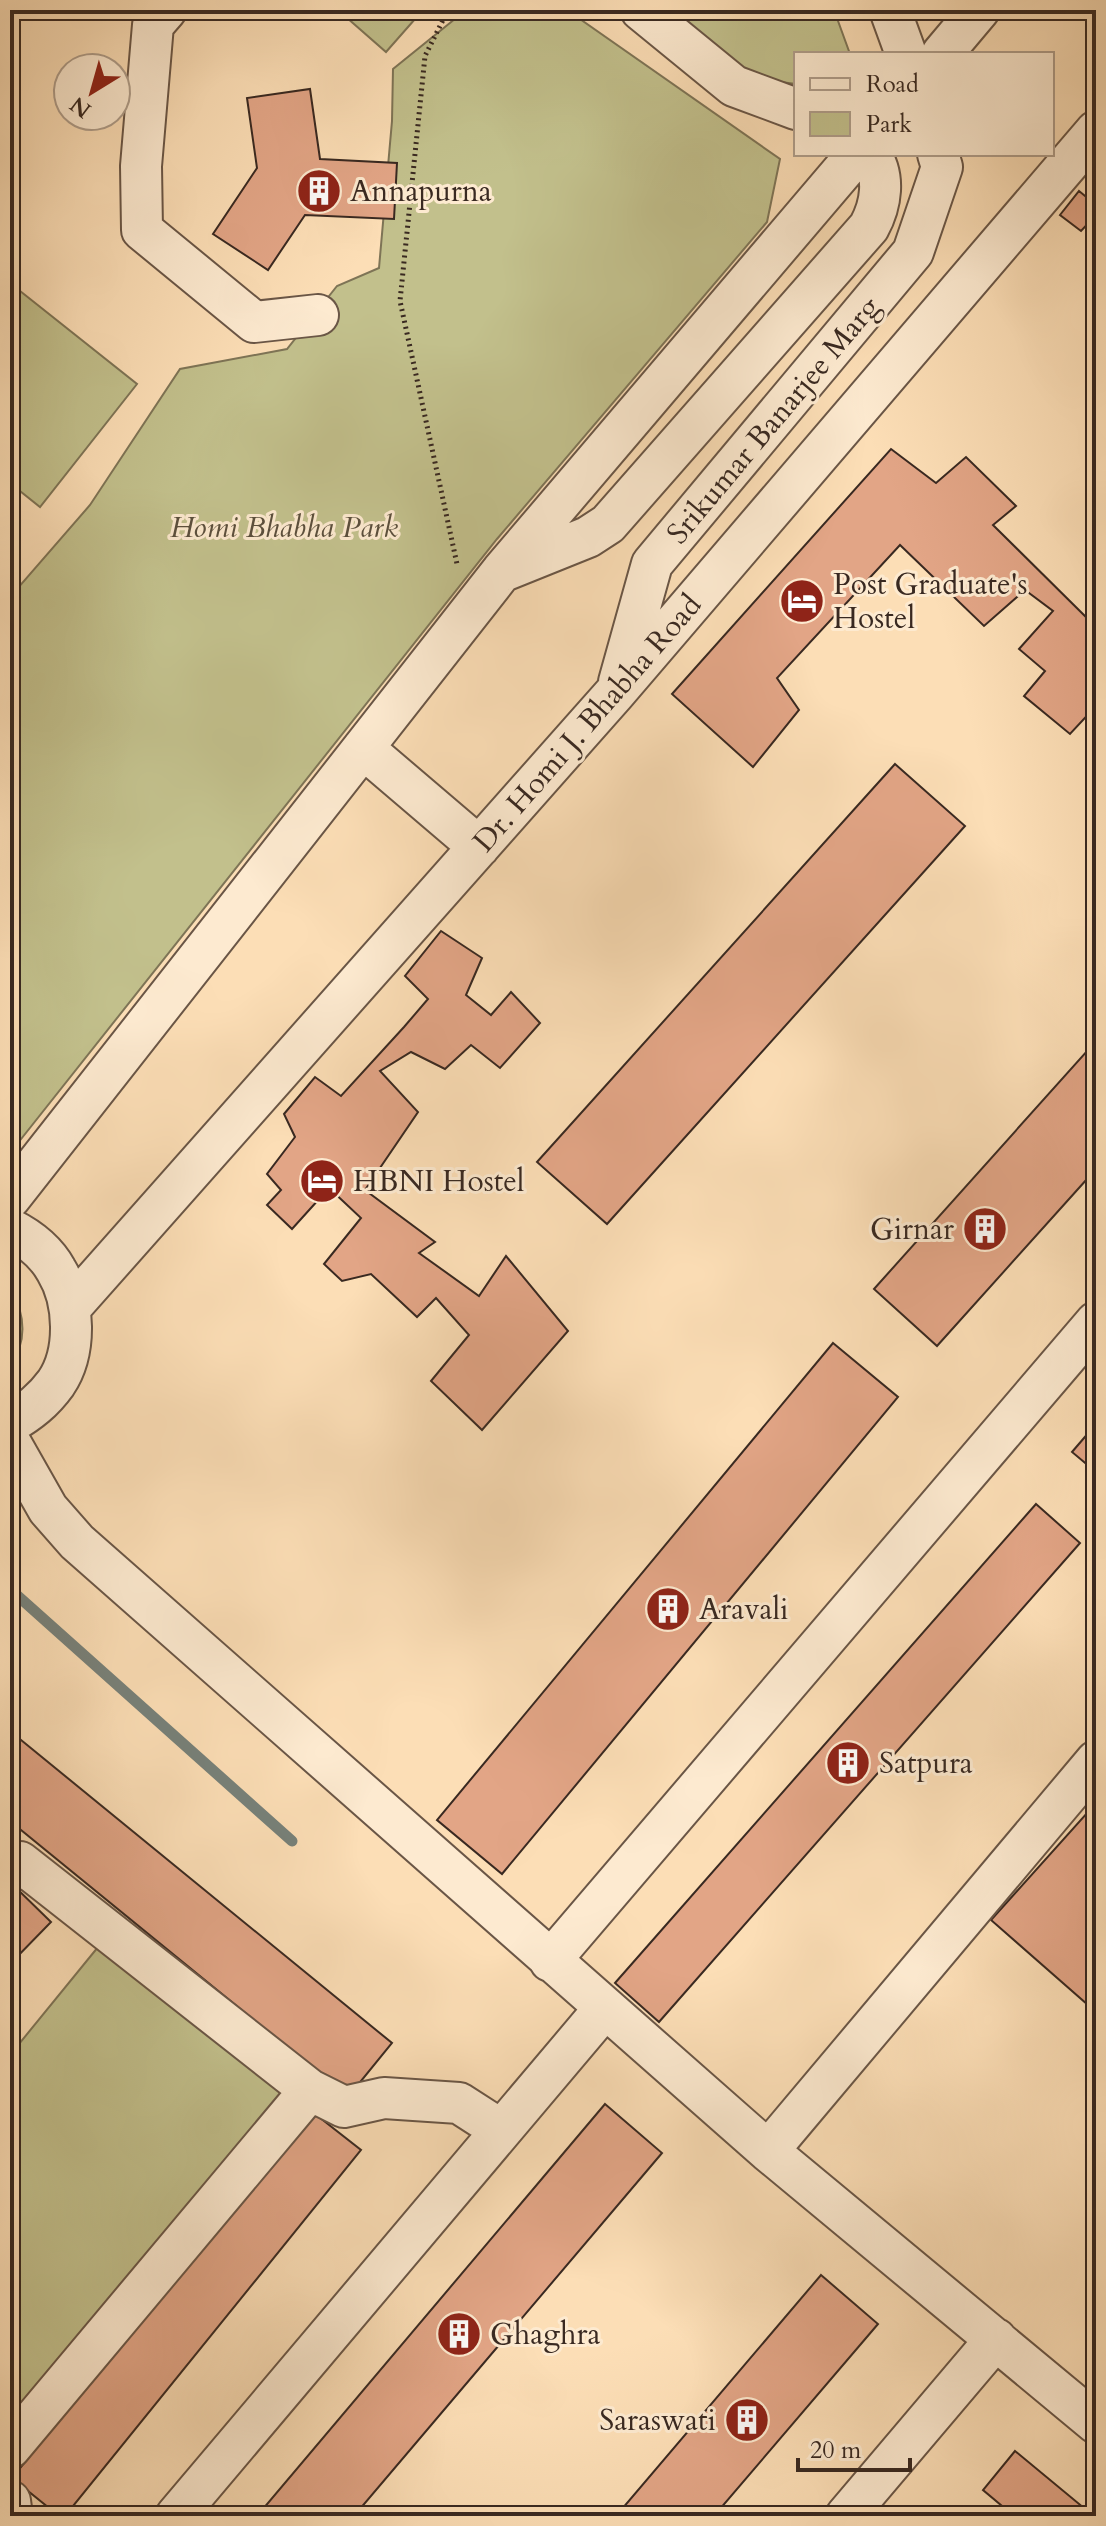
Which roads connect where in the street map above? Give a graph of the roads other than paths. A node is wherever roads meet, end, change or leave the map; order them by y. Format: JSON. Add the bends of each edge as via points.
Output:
{"nodes":[{"id":1,"x":166,"y":10,"type":"edge"},
{"id":2,"x":641,"y":10,"type":"edge"},
{"id":3,"x":890,"y":10,"type":"edge"},
{"id":4,"x":979,"y":10,"type":"edge"},
{"id":5,"x":944,"y":51,"type":"edge"},
{"id":6,"x":905,"y":52,"type":"edge"},
{"id":7,"x":794,"y":108,"type":"edge"},
{"id":8,"x":1096,"y":131,"type":"edge"},
{"id":9,"x":855,"y":156,"type":"edge"},
{"id":10,"x":872,"y":156,"type":"edge"},
{"id":11,"x":939,"y":156,"type":"edge"},
{"id":12,"x":318,"y":315,"type":"dead end"},
{"id":13,"x":502,"y":571,"type":"junction"},
{"id":14,"x":615,"y":693,"type":"junction"},
{"id":15,"x":363,"y":748,"type":"junction"},
{"id":16,"x":479,"y":847,"type":"junction"},
{"id":17,"x":10,"y":1198,"type":"edge"},
{"id":18,"x":10,"y":1229,"type":"edge"},
{"id":19,"x":70,"y":1308,"type":"junction"},
{"id":20,"x":1096,"y":1322,"type":"edge"},
{"id":21,"x":10,"y":1423,"type":"edge"},
{"id":22,"x":10,"y":1442,"type":"edge"},
{"id":23,"x":1096,"y":1761,"type":"edge"},
{"id":24,"x":10,"y":1872,"type":"edge"},
{"id":25,"x":550,"y":1961,"type":"junction"},
{"id":26,"x":604,"y":2009,"type":"junction"},
{"id":27,"x":310,"y":2090,"type":"junction"},
{"id":28,"x":501,"y":2130,"type":"junction"},
{"id":29,"x":768,"y":2151,"type":"junction"},
{"id":30,"x":996,"y":2339,"type":"junction"},
{"id":31,"x":1096,"y":2423,"type":"edge"},
{"id":32,"x":10,"y":2448,"type":"edge"},
{"id":33,"x":10,"y":2501,"type":"edge"},
{"id":34,"x":12,"y":2516,"type":"edge"},
{"id":35,"x":176,"y":2516,"type":"edge"},
{"id":36,"x":846,"y":2516,"type":"edge"}],
"edges":[{"from":1,"to":12,"type":"street","via":[[153,25],[141,166],[142,230],[254,322]]},
{"from":2,"to":7,"type":"street","via":[[734,86]]},
{"from":3,"to":6,"type":"street"},
{"from":4,"to":5,"type":"street"},
{"from":8,"to":14,"type":"street","name":"Dr. Homi J. Bhabha Road"},
{"from":9,"to":13,"type":"street"},
{"from":10,"to":13,"type":"street","name":"Srikumar Banarjee Marg","via":[[880,195],[869,227],[608,524]]},
{"from":11,"to":14,"type":"street","name":"Srikumar Banarjee Marg","via":[[942,167],[913,252],[652,564]]},
{"from":13,"to":15,"type":"street"},
{"from":14,"to":16,"type":"street","name":"Dr. Homi J. Bhabha Road"},
{"from":15,"to":16,"type":"street"},
{"from":15,"to":17,"type":"street"},
{"from":16,"to":19,"type":"street","name":"Dr. Homi J. Bhabha Road"},
{"from":18,"to":19,"type":"street","via":[[29,1239],[56,1269]]},
{"from":19,"to":21,"type":"street","via":[[70,1345],[58,1380],[34,1409]]},
{"from":20,"to":25,"type":"street"},
{"from":22,"to":25,"type":"street","via":[[48,1509],[77,1542]]},
{"from":23,"to":29,"type":"street"},
{"from":24,"to":27,"type":"street","via":[[20,1862]]},
{"from":25,"to":26,"type":"street"},
{"from":26,"to":28,"type":"street"},
{"from":26,"to":29,"type":"street"},
{"from":27,"to":28,"type":"street","via":[[344,2107],[384,2098],[459,2103]]},
{"from":27,"to":32,"type":"street"},
{"from":28,"to":35,"type":"street"},
{"from":29,"to":30,"type":"street"},
{"from":30,"to":31,"type":"street"},
{"from":30,"to":36,"type":"street"},
{"from":33,"to":34,"type":"street"}]}
